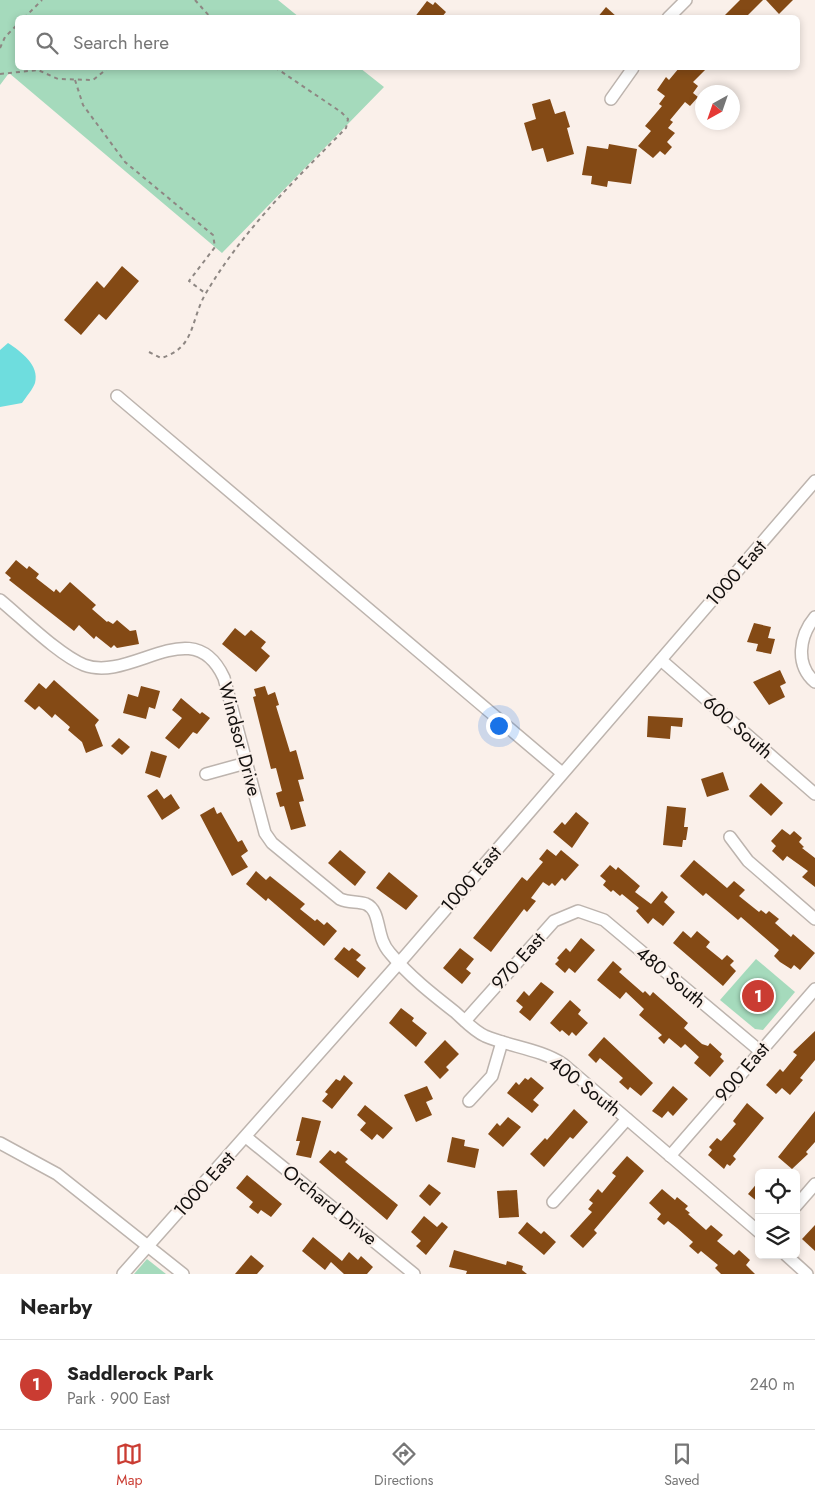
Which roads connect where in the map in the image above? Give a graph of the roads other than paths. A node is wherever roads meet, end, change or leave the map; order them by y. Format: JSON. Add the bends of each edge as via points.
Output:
{"nodes":[{"id":1,"x":686,"y":0,"type":"edge"},
{"id":2,"x":671,"y":15,"type":"edge"},
{"id":3,"x":632,"y":70,"type":"edge"},
{"id":4,"x":611,"y":99,"type":"dead end"},
{"id":5,"x":117,"y":396,"type":"dead end"},
{"id":6,"x":815,"y":481,"type":"edge"},
{"id":7,"x":0,"y":600,"type":"edge"},
{"id":8,"x":815,"y":617,"type":"edge"},
{"id":9,"x":661,"y":660,"type":"junction"},
{"id":10,"x":815,"y":682,"type":"edge"},
{"id":11,"x":246,"y":763,"type":"junction"},
{"id":12,"x":562,"y":773,"type":"junction"},
{"id":13,"x":206,"y":774,"type":"dead end"},
{"id":14,"x":815,"y":794,"type":"edge"},
{"id":15,"x":730,"y":836,"type":"dead end"},
{"id":16,"x":578,"y":911,"type":"joint"},
{"id":17,"x":815,"y":919,"type":"edge"},
{"id":18,"x":399,"y":963,"type":"junction"},
{"id":19,"x":815,"y":989,"type":"edge"},
{"id":20,"x":465,"y":1021,"type":"junction"},
{"id":21,"x":502,"y":1042,"type":"junction"},
{"id":22,"x":760,"y":1051,"type":"junction"},
{"id":23,"x":469,"y":1101,"type":"dead end"},
{"id":24,"x":627,"y":1119,"type":"junction"},
{"id":25,"x":246,"y":1137,"type":"junction"},
{"id":26,"x":0,"y":1142,"type":"edge"},
{"id":27,"x":670,"y":1156,"type":"junction"},
{"id":28,"x":815,"y":1184,"type":"edge"},
{"id":29,"x":800,"y":1201,"type":"edge"},
{"id":30,"x":553,"y":1202,"type":"dead end"},
{"id":31,"x":755,"y":1229,"type":"edge"},
{"id":32,"x":148,"y":1246,"type":"junction"},
{"id":33,"x":790,"y":1259,"type":"edge"},
{"id":34,"x":123,"y":1274,"type":"edge"},
{"id":35,"x":183,"y":1274,"type":"edge"},
{"id":36,"x":414,"y":1274,"type":"edge"},
{"id":37,"x":807,"y":1274,"type":"edge"}],
"edges":[{"from":1,"to":2,"type":"street"},
{"from":3,"to":4,"type":"street"},
{"from":5,"to":12,"type":"street"},
{"from":6,"to":9,"type":"street","name":"1000 East"},
{"from":7,"to":11,"type":"street","name":"Windsor Drive","via":[[85,666],[105,667],[179,648],[209,656],[224,678]]},
{"from":8,"to":10,"type":"street","via":[[803,634],[801,646],[802,661]]},
{"from":9,"to":12,"type":"street","name":"1000 East"},
{"from":9,"to":14,"type":"street","name":"600 South"},
{"from":11,"to":13,"type":"street"},
{"from":11,"to":18,"type":"street","name":"Windsor Drive","via":[[265,833],[272,843],[340,899],[367,904],[373,909],[382,944]]},
{"from":12,"to":18,"type":"street","name":"1000 East"},
{"from":15,"to":17,"type":"street","via":[[748,861]]},
{"from":16,"to":20,"type":"street","name":"970 East","via":[[554,921]]},
{"from":16,"to":22,"type":"street","name":"480 South","via":[[604,920]]},
{"from":18,"to":20,"type":"street","name":"400 South"},
{"from":18,"to":25,"type":"street","name":"1000 East"},
{"from":19,"to":22,"type":"street","name":"900 East"},
{"from":20,"to":21,"type":"street","name":"400 South","via":[[483,1035]]},
{"from":21,"to":23,"type":"street","via":[[492,1076]]},
{"from":21,"to":24,"type":"street","name":"400 South","via":[[550,1056]]},
{"from":22,"to":27,"type":"street","name":"900 East"},
{"from":24,"to":27,"type":"street","name":"400 South"},
{"from":24,"to":30,"type":"street"},
{"from":25,"to":32,"type":"street","name":"1000 East"},
{"from":25,"to":36,"type":"street","name":"Orchard Drive"},
{"from":26,"to":32,"type":"street","via":[[57,1174]]},
{"from":27,"to":31,"type":"street","name":"400 South"},
{"from":28,"to":29,"type":"street"},
{"from":32,"to":34,"type":"street","name":"1000 East"},
{"from":32,"to":35,"type":"street"},
{"from":33,"to":37,"type":"street"}]}
